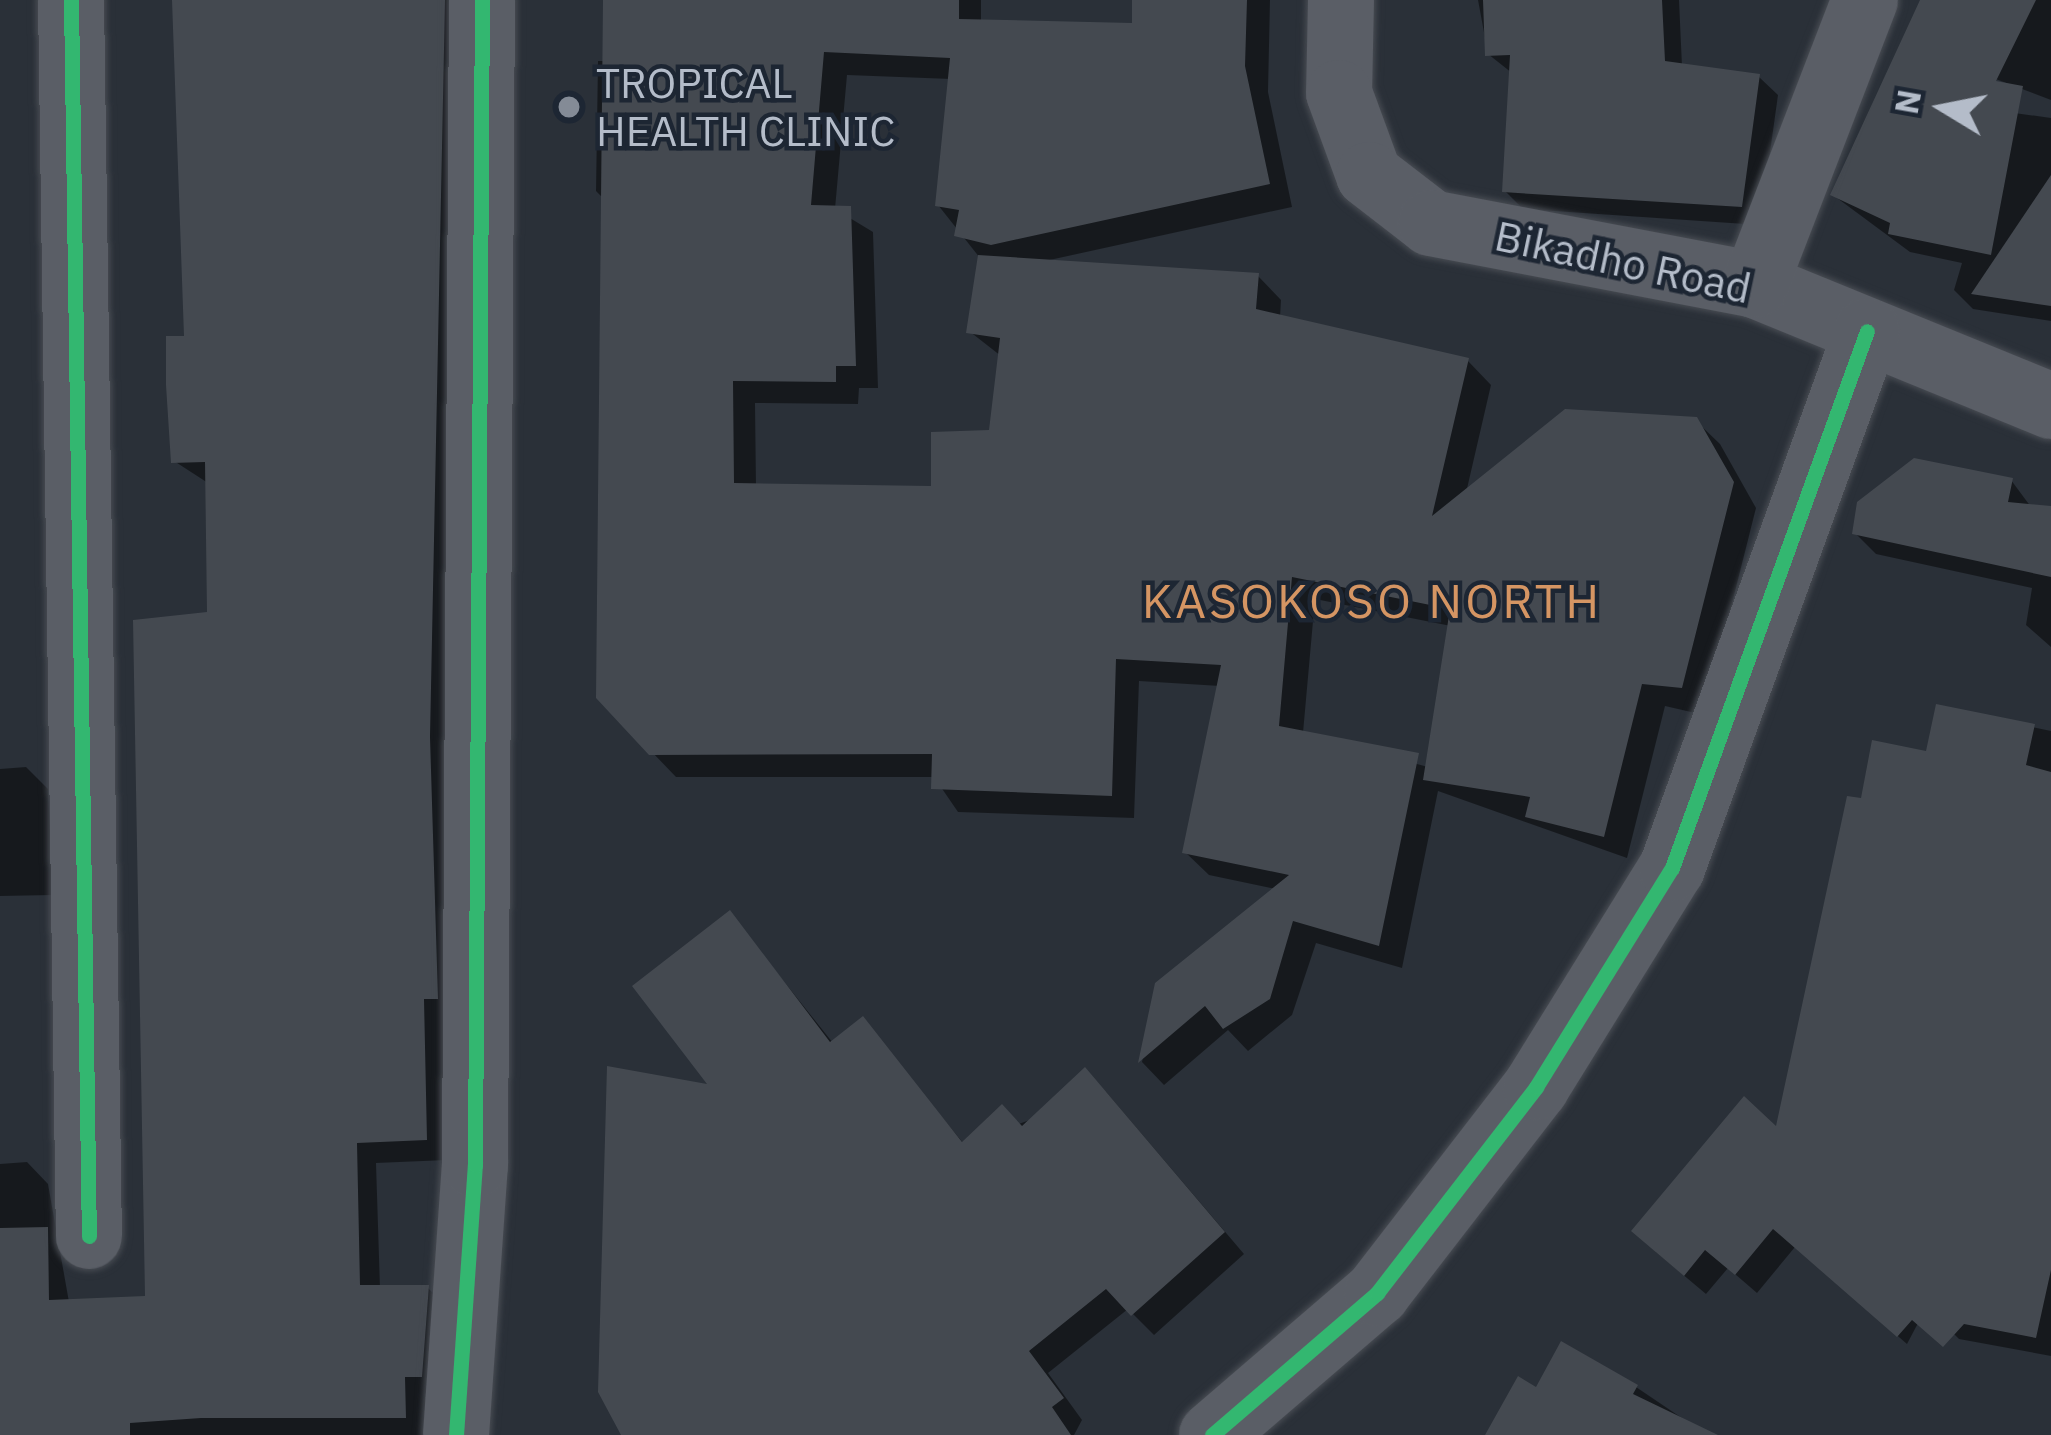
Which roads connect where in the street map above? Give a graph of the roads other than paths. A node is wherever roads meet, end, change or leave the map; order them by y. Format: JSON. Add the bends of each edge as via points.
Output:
{"nodes":[{"id":1,"x":71,"y":0,"type":"edge"},
{"id":2,"x":482,"y":0,"type":"edge"},
{"id":3,"x":1341,"y":0,"type":"edge"},
{"id":4,"x":1864,"y":0,"type":"edge"},
{"id":5,"x":1755,"y":285,"type":"junction"},
{"id":6,"x":1868,"y":331,"type":"junction"},
{"id":7,"x":2051,"y":406,"type":"edge"},
{"id":8,"x":89,"y":1236,"type":"dead end"},
{"id":9,"x":456,"y":1435,"type":"edge"},
{"id":10,"x":1212,"y":1435,"type":"edge"}],
"edges":[{"from":1,"to":8,"type":"street"},
{"from":2,"to":9,"type":"street","via":[[475,1165]]},
{"from":3,"to":5,"type":"street","name":"Bikadho Road","via":[[1339,93],[1369,175],[1431,223]]},
{"from":4,"to":5,"type":"street"},
{"from":5,"to":6,"type":"street","name":"Bikadho Road"},
{"from":6,"to":7,"type":"street","name":"Bikadho Road"},
{"from":6,"to":10,"type":"street","via":[[1672,868],[1536,1087],[1377,1293]]}]}
